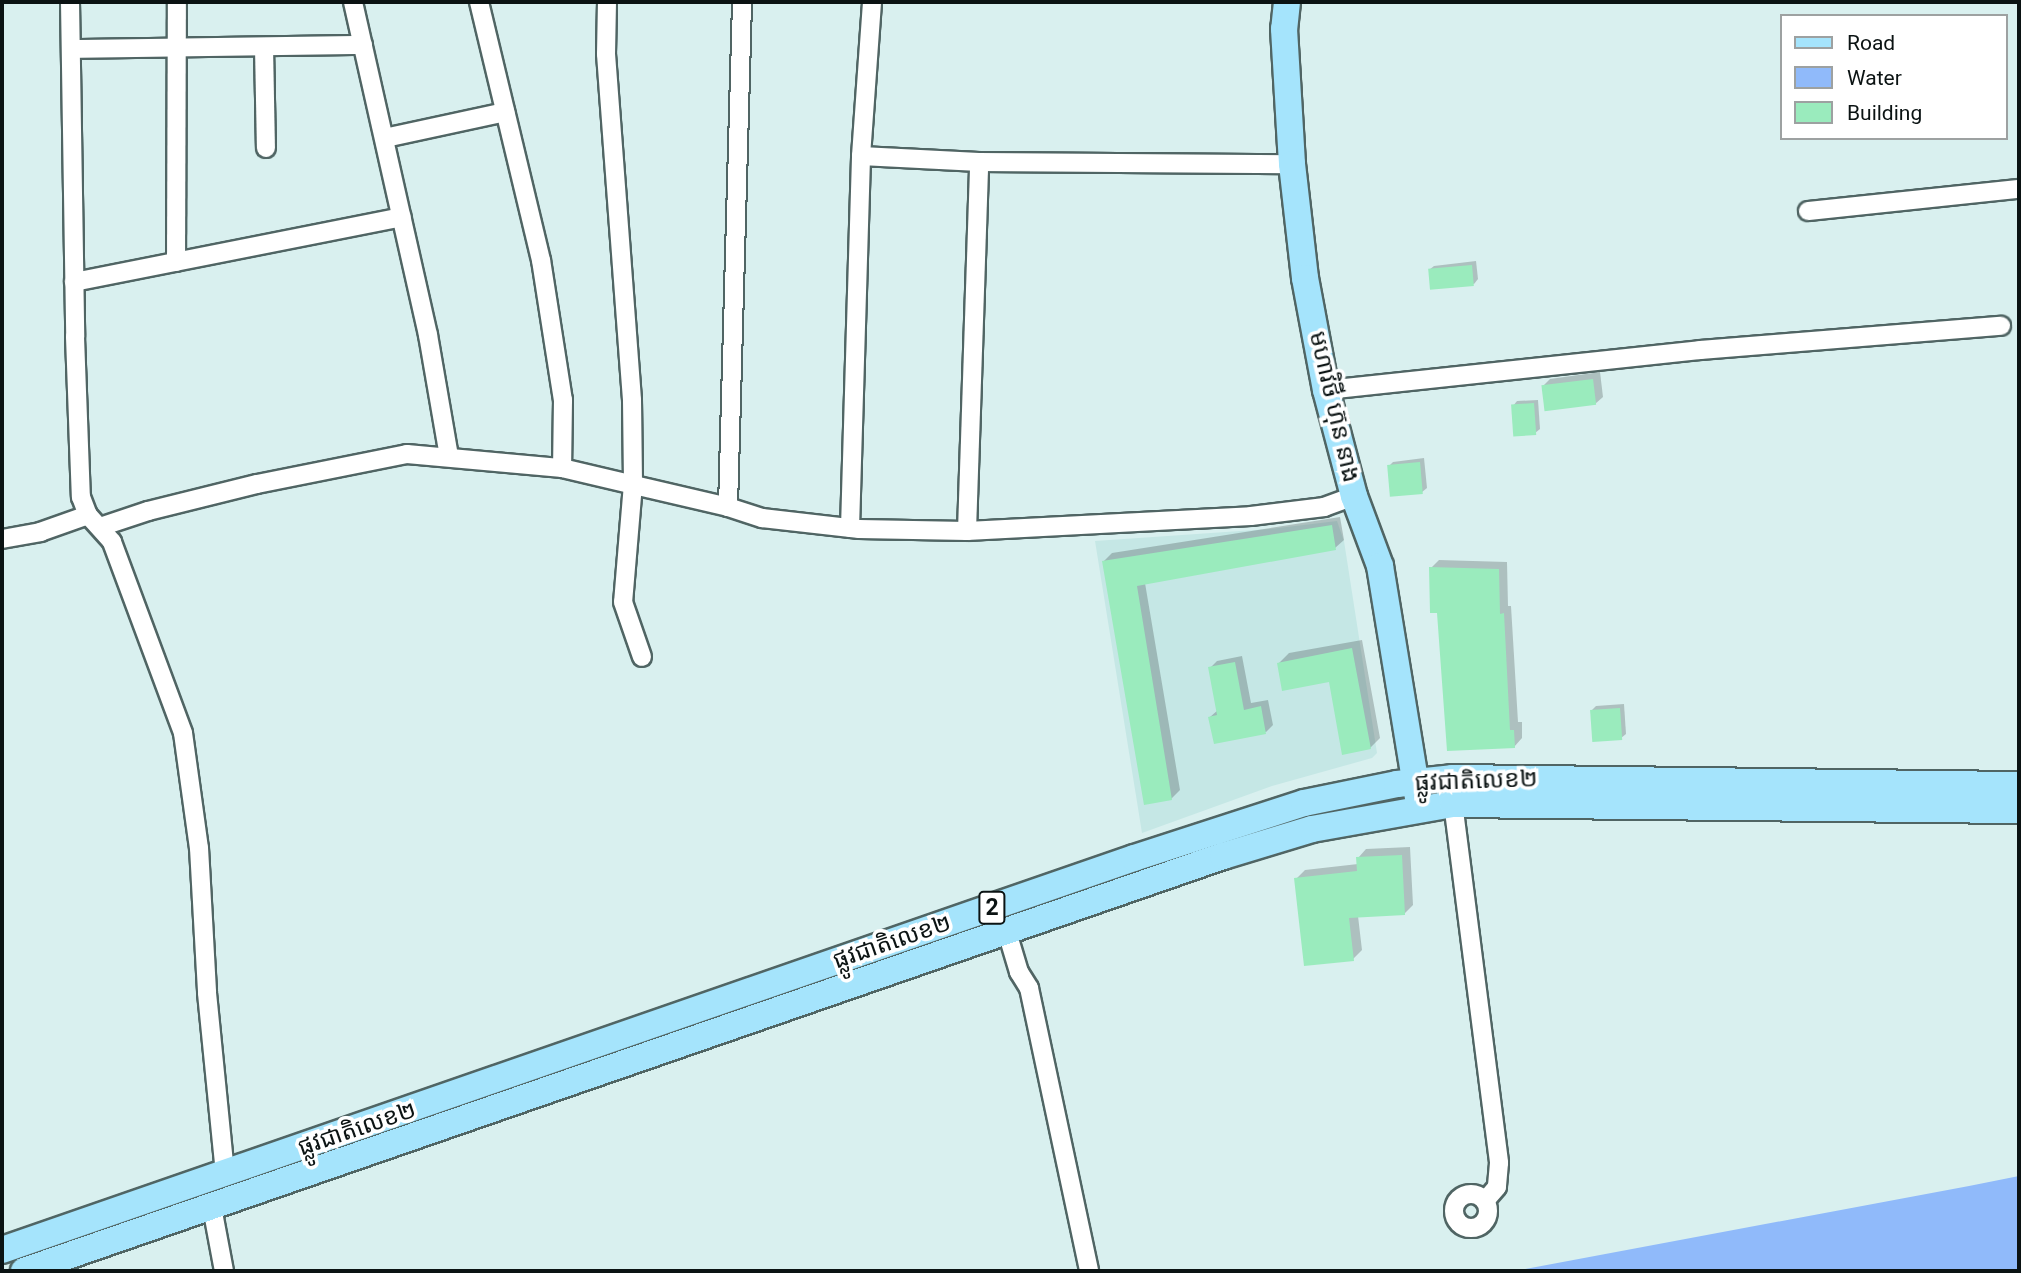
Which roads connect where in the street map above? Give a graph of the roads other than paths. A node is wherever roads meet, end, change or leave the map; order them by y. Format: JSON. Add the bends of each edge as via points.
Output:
{"nodes":[{"id":1,"x":70,"y":2,"type":"edge"},
{"id":2,"x":177,"y":2,"type":"edge"},
{"id":3,"x":353,"y":2,"type":"edge"},
{"id":4,"x":479,"y":2,"type":"edge"},
{"id":5,"x":607,"y":2,"type":"edge"},
{"id":6,"x":742,"y":2,"type":"edge"},
{"id":7,"x":872,"y":2,"type":"edge"},
{"id":8,"x":1287,"y":2,"type":"edge"},
{"id":9,"x":363,"y":45,"type":"junction"},
{"id":10,"x":264,"y":47,"type":"junction"},
{"id":11,"x":178,"y":48,"type":"junction"},
{"id":12,"x":72,"y":49,"type":"junction"},
{"id":13,"x":505,"y":112,"type":"junction"},
{"id":14,"x":385,"y":138,"type":"junction"},
{"id":15,"x":266,"y":148,"type":"dead end"},
{"id":16,"x":861,"y":156,"type":"junction"},
{"id":17,"x":979,"y":162,"type":"junction"},
{"id":18,"x":1292,"y":164,"type":"junction"},
{"id":19,"x":2019,"y":189,"type":"edge"},
{"id":20,"x":1808,"y":211,"type":"dead end"},
{"id":21,"x":402,"y":217,"type":"junction"},
{"id":22,"x":176,"y":262,"type":"junction"},
{"id":23,"x":74,"y":282,"type":"junction"},
{"id":24,"x":2001,"y":326,"type":"dead end"},
{"id":25,"x":1326,"y":390,"type":"junction"},
{"id":26,"x":449,"y":456,"type":"junction"},
{"id":27,"x":562,"y":468,"type":"junction"},
{"id":28,"x":633,"y":484,"type":"junction"},
{"id":29,"x":1354,"y":496,"type":"junction"},
{"id":30,"x":728,"y":507,"type":"junction"},
{"id":31,"x":94,"y":521,"type":"junction"},
{"id":32,"x":850,"y":528,"type":"junction"},
{"id":33,"x":967,"y":531,"type":"junction"},
{"id":34,"x":2,"y":540,"type":"edge"},
{"id":35,"x":642,"y":657,"type":"dead end"},
{"id":36,"x":1415,"y":781,"type":"junction"},
{"id":37,"x":2019,"y":785,"type":"edge"},
{"id":38,"x":1452,"y":791,"type":"junction"},
{"id":39,"x":1419,"y":807,"type":"junction"},
{"id":40,"x":2019,"y":810,"type":"edge"},
{"id":41,"x":1007,"y":932,"type":"junction"},
{"id":42,"x":790,"y":978,"type":"junction"},
{"id":43,"x":798,"y":1005,"type":"junction"},
{"id":44,"x":599,"y":1045,"type":"junction"},
{"id":45,"x":607,"y":1071,"type":"junction"},
{"id":46,"x":225,"y":1172,"type":"junction"},
{"id":47,"x":1485,"y":1201,"type":"dead end"},
{"id":48,"x":212,"y":1207,"type":"junction"},
{"id":49,"x":2,"y":1250,"type":"edge"},
{"id":50,"x":24,"y":1271,"type":"edge"},
{"id":51,"x":224,"y":1271,"type":"edge"},
{"id":52,"x":1089,"y":1271,"type":"edge"}],
"edges":[{"from":1,"to":12,"type":"street"},
{"from":2,"to":11,"type":"street"},
{"from":3,"to":9,"type":"street"},
{"from":4,"to":13,"type":"street"},
{"from":5,"to":28,"type":"street","via":[[606,54],[632,400]]},
{"from":6,"to":30,"type":"street"},
{"from":7,"to":16,"type":"street"},
{"from":8,"to":18,"type":"main road","name":"មហាវិថី ហ៊ុន នាង","via":[[1284,29]]},
{"from":9,"to":10,"type":"street"},
{"from":9,"to":14,"type":"street"},
{"from":10,"to":11,"type":"street"},
{"from":10,"to":15,"type":"street"},
{"from":11,"to":12,"type":"street"},
{"from":11,"to":22,"type":"street"},
{"from":12,"to":23,"type":"street"},
{"from":13,"to":14,"type":"street"},
{"from":13,"to":27,"type":"street","via":[[541,260],[563,400]]},
{"from":14,"to":21,"type":"street"},
{"from":16,"to":17,"type":"street"},
{"from":16,"to":32,"type":"street"},
{"from":17,"to":18,"type":"street"},
{"from":17,"to":33,"type":"street"},
{"from":18,"to":25,"type":"main road","name":"មហាវិថី ហ៊ុន នាង"},
{"from":19,"to":20,"type":"street"},
{"from":21,"to":22,"type":"street"},
{"from":21,"to":26,"type":"street"},
{"from":22,"to":23,"type":"street"},
{"from":23,"to":31,"type":"street","via":[[82,498]]},
{"from":24,"to":25,"type":"street","via":[[1700,350]]},
{"from":25,"to":29,"type":"main road","name":"មហាវិថី ហ៊ុន នាង"},
{"from":26,"to":27,"type":"street"},
{"from":26,"to":31,"type":"street","via":[[407,454],[365,461]]},
{"from":27,"to":28,"type":"street"},
{"from":28,"to":30,"type":"street"},
{"from":28,"to":35,"type":"street","via":[[623,602]]},
{"from":29,"to":33,"type":"street","via":[[1324,507],[1251,516]]},
{"from":29,"to":36,"type":"main road","name":"មហាវិថី ហ៊ុន នាង","via":[[1380,566]]},
{"from":30,"to":32,"type":"street","via":[[762,518]]},
{"from":31,"to":34,"type":"street"},
{"from":31,"to":46,"type":"street","via":[[112,541],[183,733],[199,848],[207,993]]},
{"from":32,"to":33,"type":"street"},
{"from":36,"to":38,"type":"main road","name":"ផ្លូវជាតិលេខ២","number":"2"},
{"from":36,"to":39,"type":"main road","name":"មហាវិថី ហ៊ុន នាង"},
{"from":36,"to":42,"type":"main road","name":"ផ្លូវជាតិលេខ២","number":"2","via":[[1270,812]]},
{"from":37,"to":38,"type":"main road","name":"ផ្លូវជាតិលេខ២","number":"2"},
{"from":38,"to":39,"type":"main road","name":"ផ្លូវជាតិលេខ២","number":"2"},
{"from":38,"to":40,"type":"main road","name":"ផ្លូវជាតិលេខ២","number":"2"},
{"from":38,"to":47,"type":"street","via":[[1499,1163],[1497,1187]]},
{"from":39,"to":41,"type":"main road","name":"ផ្លូវជាតិលេខ២","number":"2","via":[[1277,838]]},
{"from":41,"to":43,"type":"main road","name":"ផ្លូវជាតិលេខ២","number":"2"},
{"from":41,"to":52,"type":"street","via":[[1029,988]]},
{"from":42,"to":43,"type":"main road"},
{"from":42,"to":44,"type":"main road","name":"ផ្លូវជាតិលេខ២","number":"2"},
{"from":43,"to":45,"type":"main road","name":"ផ្លូវជាតិលេខ២","number":"2"},
{"from":44,"to":45,"type":"main road"},
{"from":44,"to":46,"type":"main road","name":"ផ្លូវជាតិលេខ២","number":"2"},
{"from":45,"to":48,"type":"main road","name":"ផ្លូវជាតិលេខ២","number":"2"},
{"from":46,"to":49,"type":"main road","name":"ផ្លូវជាតិលេខ២","number":"2"},
{"from":48,"to":50,"type":"main road","name":"ផ្លូវជាតិលេខ២","number":"2"},
{"from":48,"to":51,"type":"street"}]}
